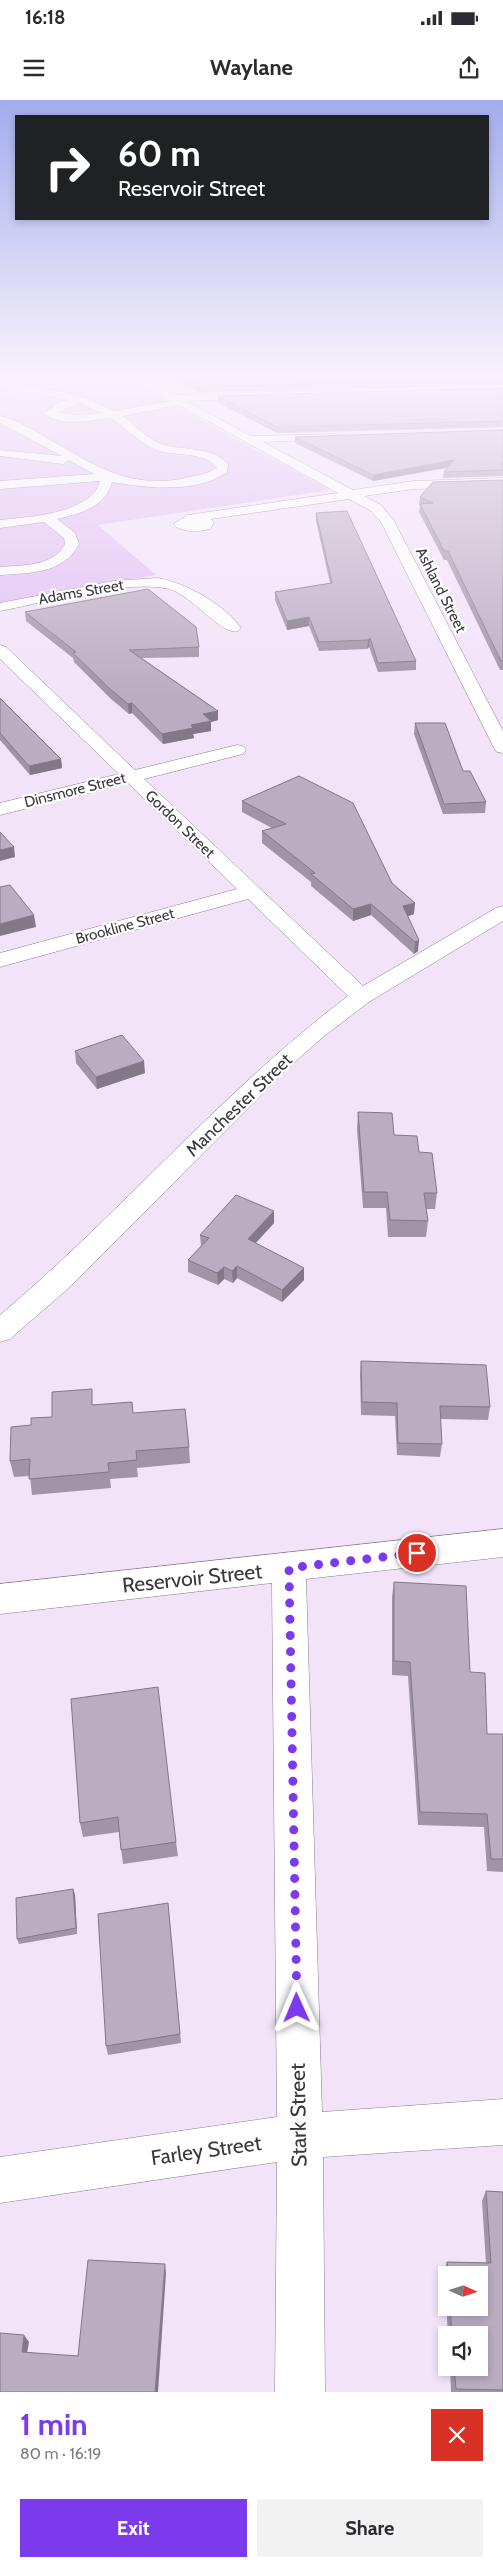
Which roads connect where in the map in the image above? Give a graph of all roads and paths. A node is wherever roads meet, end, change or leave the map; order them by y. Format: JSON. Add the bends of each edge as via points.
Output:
{"nodes":[{"id":1,"x":14,"y":484,"type":"edge"},
{"id":2,"x":105,"y":484,"type":"edge"},
{"id":3,"x":148,"y":484,"type":"edge"},
{"id":4,"x":171,"y":484,"type":"edge"},
{"id":5,"x":332,"y":484,"type":"edge"},
{"id":6,"x":425,"y":484,"type":"edge"},
{"id":7,"x":0,"y":485,"type":"edge"},
{"id":8,"x":353,"y":495,"type":"junction"},
{"id":9,"x":47,"y":518,"type":"junction"},
{"id":10,"x":200,"y":518,"type":"dead end"},
{"id":11,"x":0,"y":524,"type":"edge"},
{"id":12,"x":0,"y":571,"type":"edge"},
{"id":13,"x":0,"y":607,"type":"edge"},
{"id":14,"x":234,"y":628,"type":"dead end"},
{"id":15,"x":0,"y":650,"type":"edge"},
{"id":16,"x":503,"y":748,"type":"edge"},
{"id":17,"x":237,"y":750,"type":"dead end"},
{"id":18,"x":132,"y":776,"type":"junction"},
{"id":19,"x":0,"y":809,"type":"edge"},
{"id":20,"x":250,"y":892,"type":"junction"},
{"id":21,"x":503,"y":912,"type":"edge"},
{"id":22,"x":0,"y":960,"type":"edge"},
{"id":23,"x":361,"y":997,"type":"junction"},
{"id":24,"x":0,"y":1331,"type":"edge"},
{"id":25,"x":503,"y":1543,"type":"edge"},
{"id":26,"x":289,"y":1568,"type":"junction"},
{"id":27,"x":0,"y":1599,"type":"edge"},
{"id":28,"x":503,"y":2122,"type":"edge"},
{"id":29,"x":300,"y":2136,"type":"junction"},
{"id":30,"x":0,"y":2180,"type":"edge"},
{"id":31,"x":300,"y":2392,"type":"edge"}],
"edges":[{"from":1,"to":7,"type":"street"},
{"from":2,"to":9,"type":"street","via":[[99,497]]},
{"from":3,"to":4,"type":"street"},
{"from":5,"to":8,"type":"street","name":"Ashland Street"},
{"from":6,"to":8,"type":"street"},
{"from":8,"to":10,"type":"street"},
{"from":8,"to":16,"type":"street","name":"Ashland Street","via":[[376,508],[387,520]]},
{"from":9,"to":11,"type":"street"},
{"from":9,"to":12,"type":"street","via":[[70,536],[72,544],[65,557],[45,565]]},
{"from":13,"to":14,"type":"street","name":"Adams Street","via":[[125,584],[163,583],[185,590]]},
{"from":15,"to":18,"type":"street","name":"Gordon Street"},
{"from":17,"to":18,"type":"street","name":"Dinsmore Street"},
{"from":18,"to":19,"type":"street","name":"Dinsmore Street"},
{"from":18,"to":20,"type":"street","name":"Gordon Street"},
{"from":20,"to":22,"type":"street","name":"Brookline Street"},
{"from":20,"to":23,"type":"street","name":"Gordon Street"},
{"from":21,"to":23,"type":"street","name":"Manchester Street"},
{"from":23,"to":24,"type":"street","name":"Manchester Street","via":[[280,1064],[61,1279]]},
{"from":25,"to":26,"type":"street","name":"Reservoir Street"},
{"from":26,"to":27,"type":"street","name":"Reservoir Street"},
{"from":26,"to":29,"type":"street","name":"Stark Street"},
{"from":28,"to":29,"type":"street","name":"Farley Street"},
{"from":29,"to":30,"type":"street","name":"Farley Street"},
{"from":29,"to":31,"type":"street","name":"Stark Street"}]}
